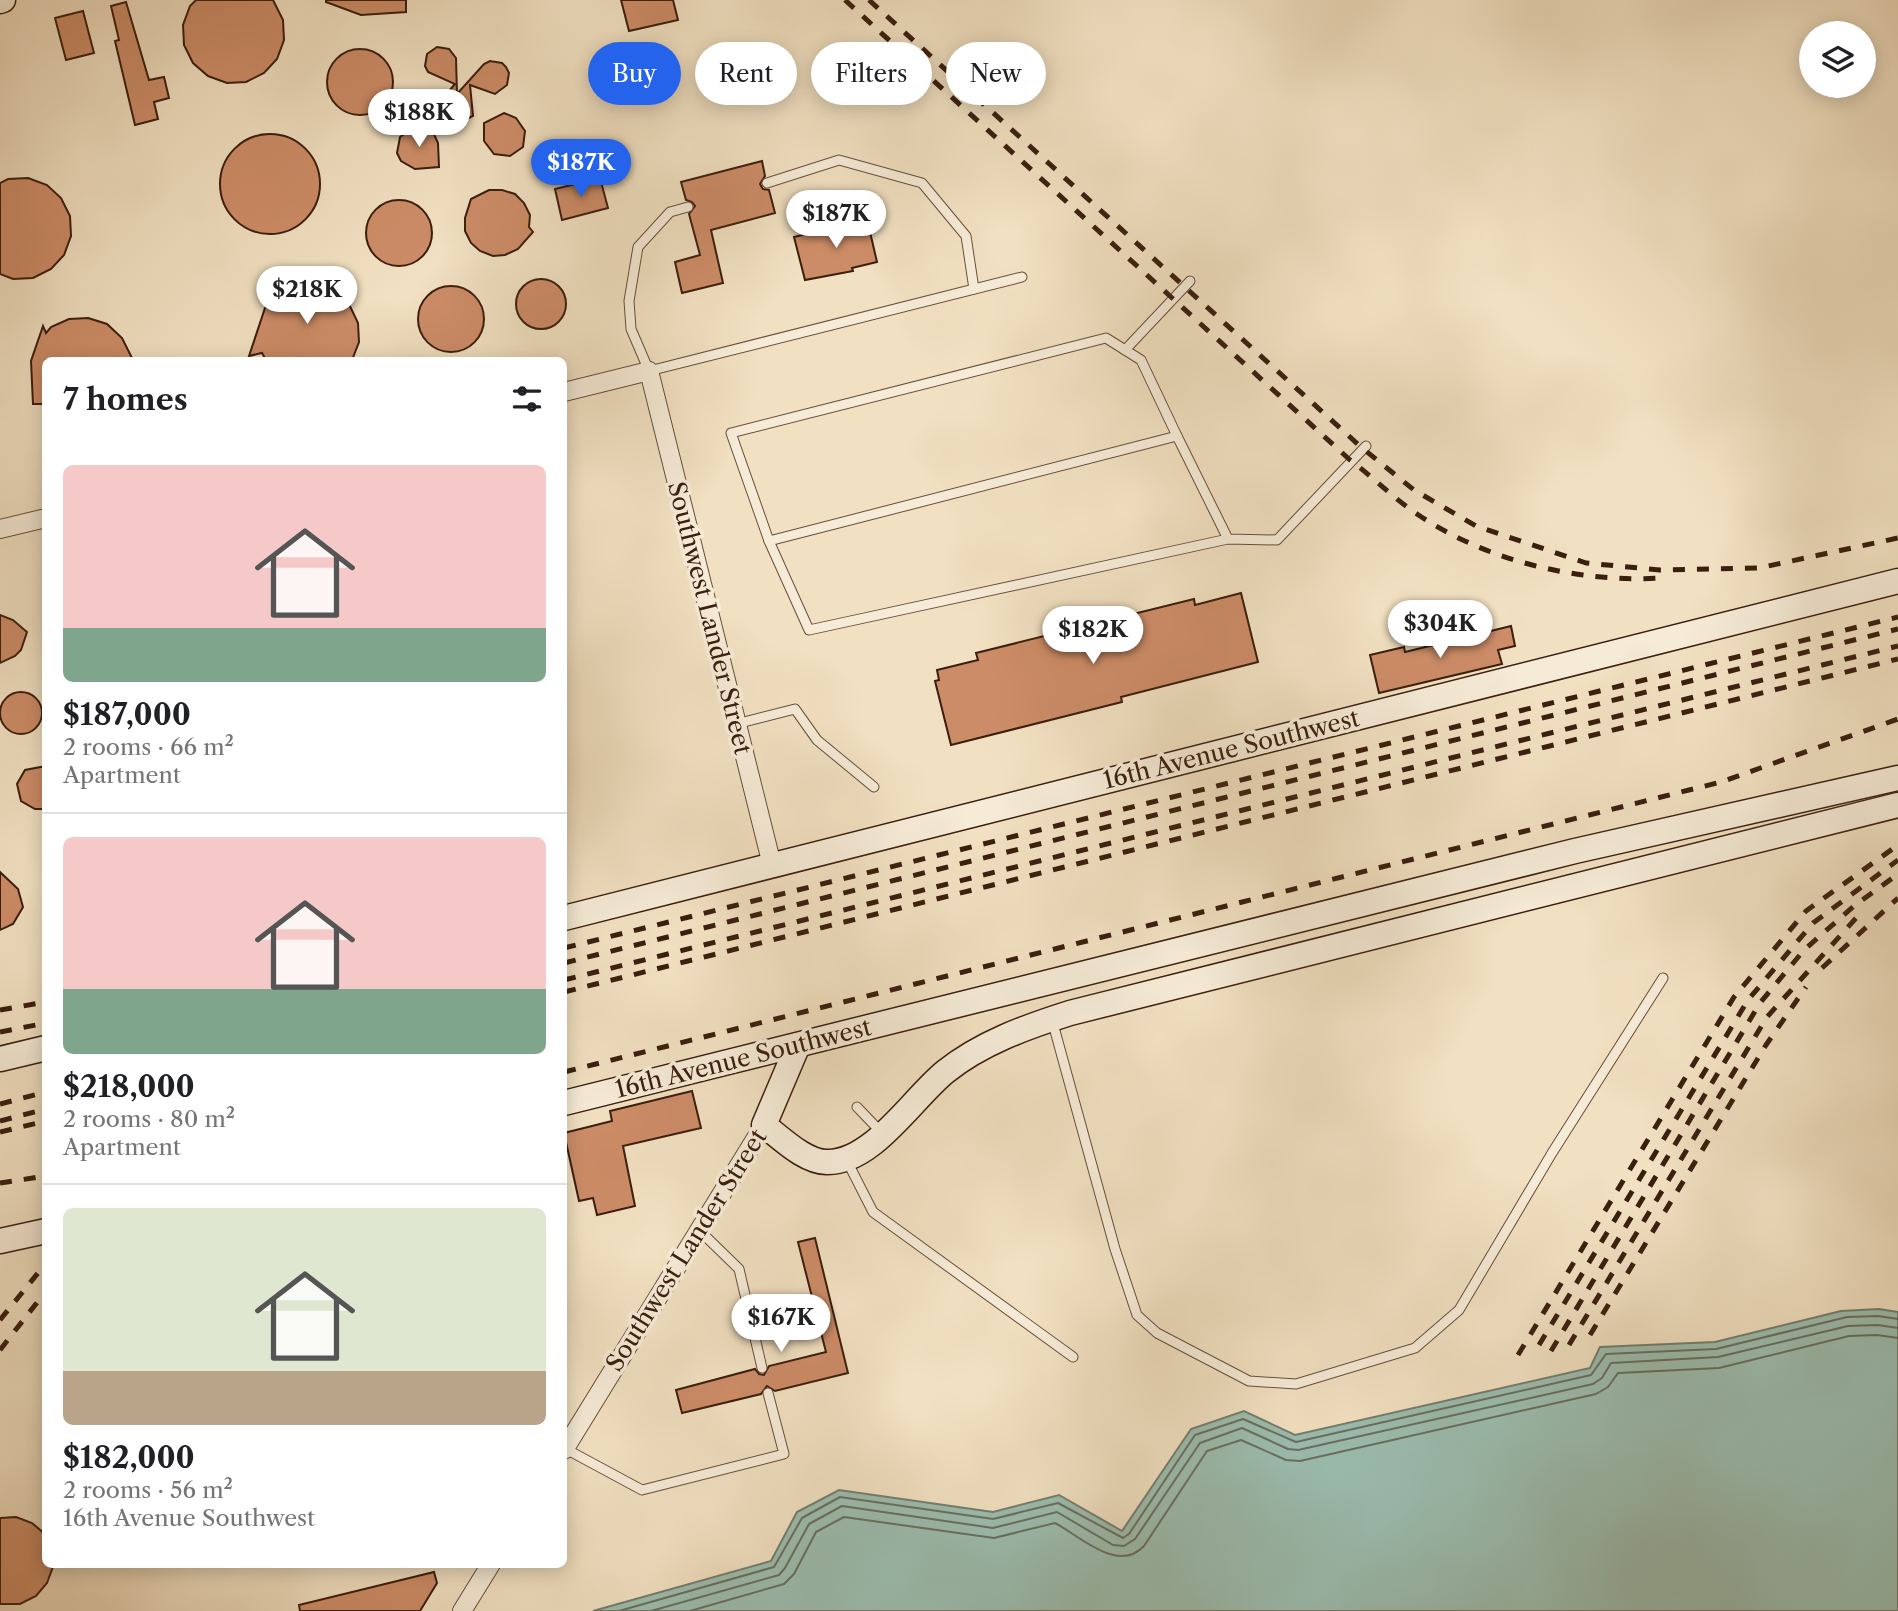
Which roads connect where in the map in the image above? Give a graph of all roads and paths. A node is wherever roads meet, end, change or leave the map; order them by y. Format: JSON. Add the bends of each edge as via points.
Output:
{"nodes":[{"id":1,"x":767,"y":183,"type":"dead end"},
{"id":2,"x":688,"y":207,"type":"dead end"},
{"id":3,"x":1022,"y":277,"type":"dead end"},
{"id":4,"x":1190,"y":281,"type":"dead end"},
{"id":5,"x":974,"y":289,"type":"junction"},
{"id":6,"x":1125,"y":351,"type":"junction"},
{"id":7,"x":649,"y":371,"type":"junction"},
{"id":8,"x":567,"y":391,"type":"edge"},
{"id":9,"x":1177,"y":436,"type":"junction"},
{"id":10,"x":1366,"y":446,"type":"dead end"},
{"id":11,"x":42,"y":519,"type":"edge"},
{"id":12,"x":0,"y":529,"type":"edge"},
{"id":13,"x":1228,"y":539,"type":"junction"},
{"id":14,"x":769,"y":541,"type":"junction"},
{"id":15,"x":1898,"y":581,"type":"edge"},
{"id":16,"x":736,"y":724,"type":"junction"},
{"id":17,"x":1898,"y":778,"type":"edge"},
{"id":18,"x":874,"y":787,"type":"dead end"},
{"id":19,"x":1898,"y":805,"type":"edge"},
{"id":20,"x":772,"y":865,"type":"junction"},
{"id":21,"x":567,"y":917,"type":"edge"},
{"id":22,"x":1663,"y":978,"type":"dead end"},
{"id":23,"x":1051,"y":1019,"type":"junction"},
{"id":24,"x":798,"y":1045,"type":"junction"},
{"id":25,"x":42,"y":1049,"type":"edge"},
{"id":26,"x":0,"y":1059,"type":"edge"},
{"id":27,"x":567,"y":1102,"type":"edge"},
{"id":28,"x":857,"y":1107,"type":"dead end"},
{"id":29,"x":764,"y":1125,"type":"junction"},
{"id":30,"x":883,"y":1133,"type":"junction"},
{"id":31,"x":846,"y":1160,"type":"junction"},
{"id":32,"x":699,"y":1230,"type":"junction"},
{"id":33,"x":42,"y":1232,"type":"edge"},
{"id":34,"x":0,"y":1241,"type":"edge"},
{"id":35,"x":1073,"y":1357,"type":"dead end"},
{"id":36,"x":762,"y":1368,"type":"dead end"},
{"id":37,"x":768,"y":1393,"type":"dead end"},
{"id":38,"x":567,"y":1444,"type":"edge"},
{"id":39,"x":567,"y":1451,"type":"edge"},
{"id":40,"x":489,"y":1568,"type":"edge"},
{"id":41,"x":462,"y":1611,"type":"edge"}],
"edges":[{"from":1,"to":5,"type":"lane","via":[[839,160],[922,183],[966,236]]},
{"from":2,"to":7,"type":"lane","via":[[670,212],[638,247],[629,302],[631,329]]},
{"from":3,"to":5,"type":"lane"},
{"from":4,"to":6,"type":"lane"},
{"from":5,"to":7,"type":"lane"},
{"from":6,"to":9,"type":"lane","via":[[1141,360]]},
{"from":6,"to":14,"type":"lane","via":[[1106,338],[731,433]]},
{"from":7,"to":8,"type":"street"},
{"from":7,"to":16,"type":"street","name":"Southwest Lander Street"},
{"from":9,"to":13,"type":"lane"},
{"from":9,"to":14,"type":"lane"},
{"from":10,"to":13,"type":"lane","via":[[1277,540]]},
{"from":11,"to":12,"type":"street"},
{"from":13,"to":14,"type":"lane","via":[[809,630]]},
{"from":15,"to":20,"type":"street","name":"16th Avenue Southwest"},
{"from":16,"to":18,"type":"lane","via":[[795,709],[817,740]]},
{"from":16,"to":20,"type":"street","name":"Southwest Lander Street"},
{"from":17,"to":24,"type":"street","name":"16th Avenue Southwest","via":[[1575,851]]},
{"from":19,"to":23,"type":"street"},
{"from":20,"to":21,"type":"street","name":"16th Avenue Southwest"},
{"from":22,"to":23,"type":"lane","via":[[1459,1310],[1415,1348],[1296,1384],[1249,1381],[1157,1333],[1137,1315]]},
{"from":23,"to":30,"type":"street","via":[[983,1046],[945,1072]]},
{"from":24,"to":27,"type":"street","name":"16th Avenue Southwest"},
{"from":24,"to":29,"type":"street","name":"Southwest Lander Street"},
{"from":25,"to":26,"type":"street"},
{"from":28,"to":30,"type":"lane"},
{"from":29,"to":31,"type":"street","via":[[809,1157],[826,1163]]},
{"from":29,"to":32,"type":"street","name":"Southwest Lander Street"},
{"from":30,"to":31,"type":"street"},
{"from":31,"to":35,"type":"lane","via":[[873,1212]]},
{"from":32,"to":36,"type":"lane","via":[[739,1269]]},
{"from":32,"to":38,"type":"street","name":"Southwest Lander Street"},
{"from":33,"to":34,"type":"street"},
{"from":37,"to":39,"type":"lane","via":[[783,1454],[642,1490]]},
{"from":40,"to":41,"type":"street"}]}
